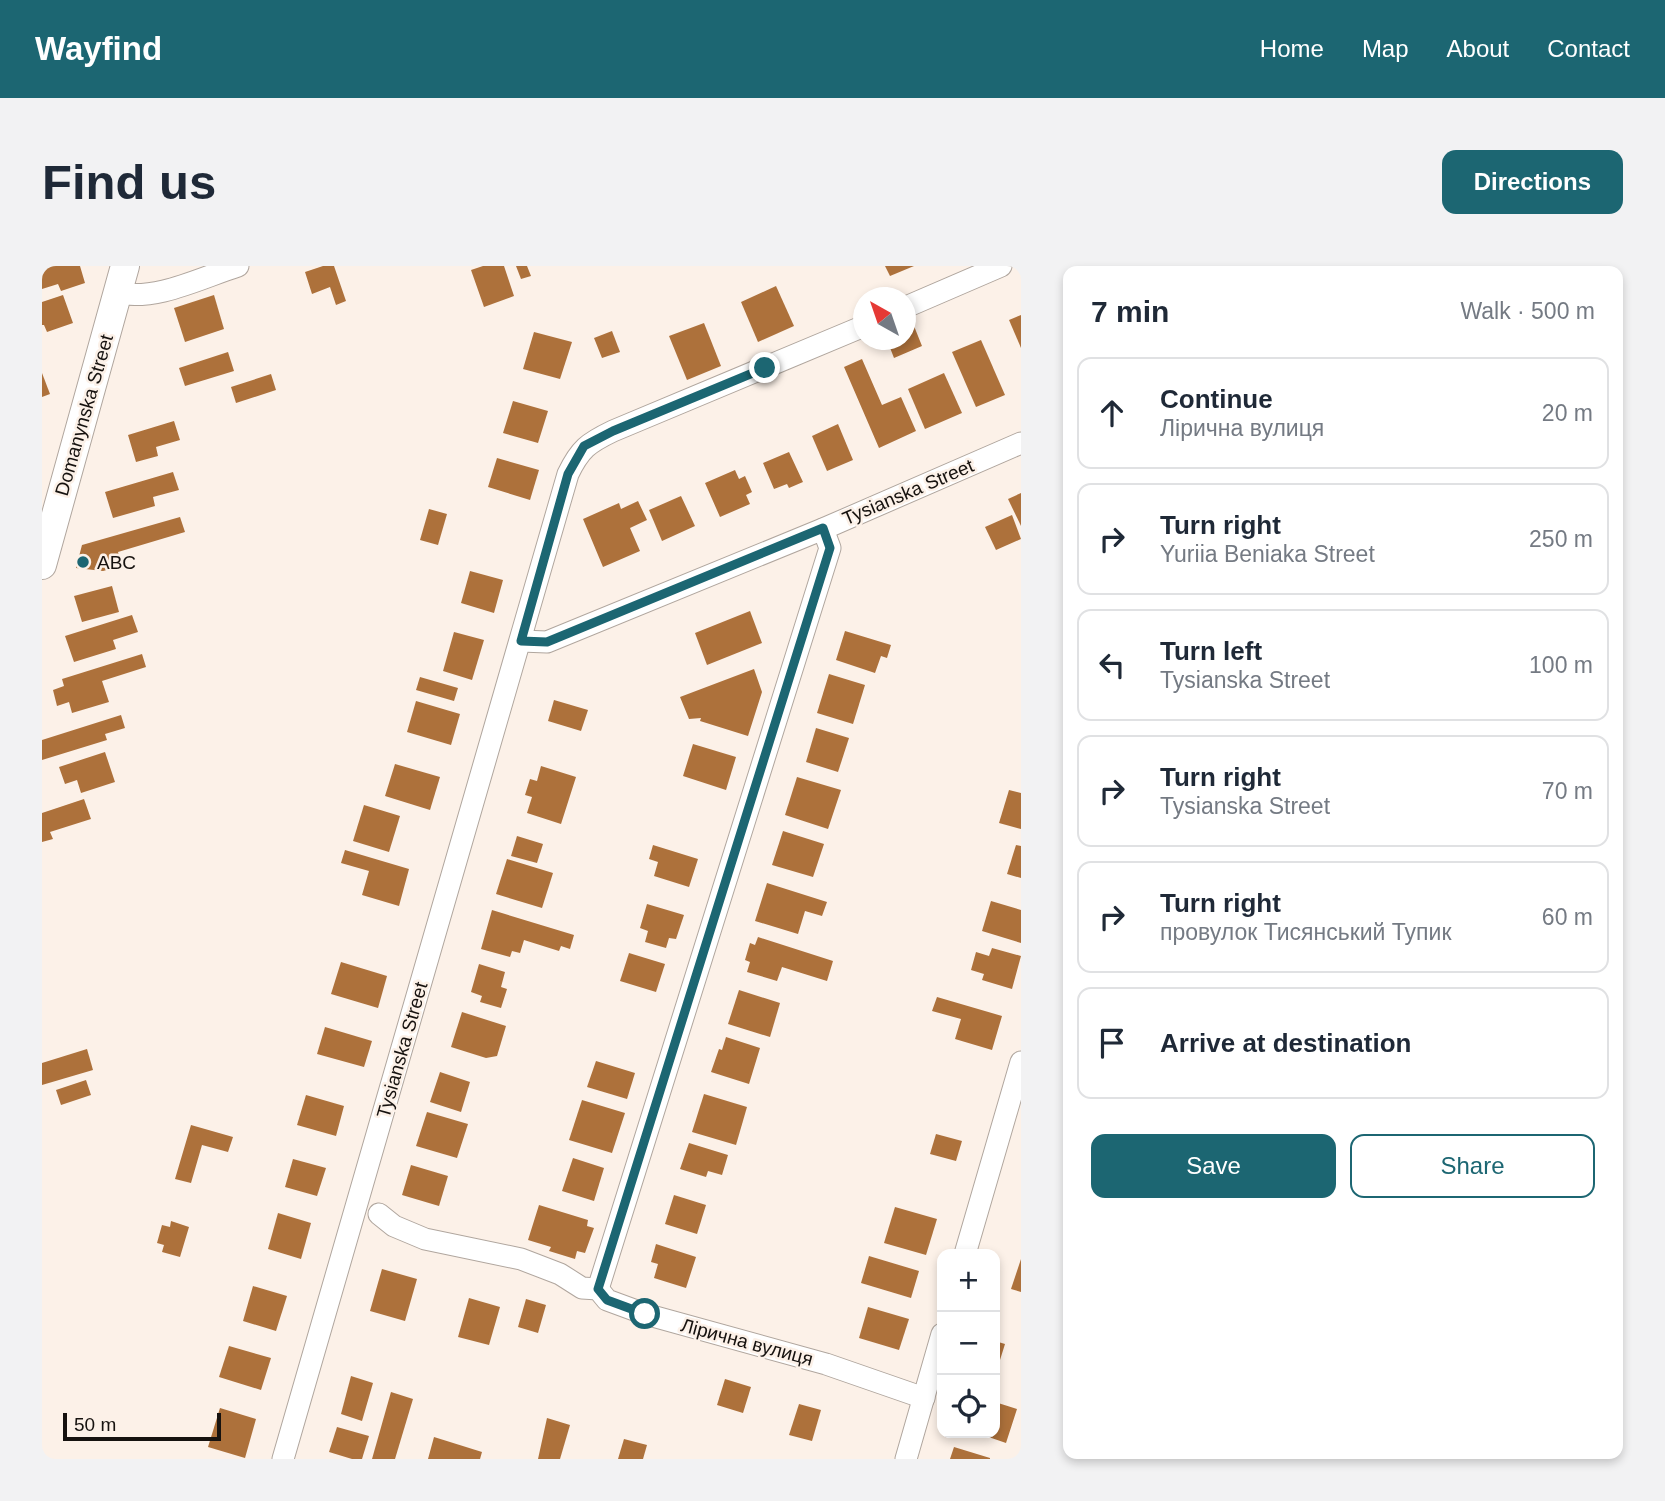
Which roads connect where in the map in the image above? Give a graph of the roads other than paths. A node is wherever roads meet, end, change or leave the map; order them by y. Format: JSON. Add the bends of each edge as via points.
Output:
{"nodes":[{"id":1,"x":238,"y":266,"type":"edge"},
{"id":2,"x":1001,"y":266,"type":"edge"},
{"id":3,"x":122,"y":279,"type":"edge"},
{"id":4,"x":916,"y":302,"type":"edge"},
{"id":5,"x":853,"y":330,"type":"edge"},
{"id":6,"x":1021,"y":443,"type":"edge"},
{"id":7,"x":823,"y":528,"type":"junction"},
{"id":8,"x":42,"y":565,"type":"edge"},
{"id":9,"x":521,"y":641,"type":"junction"},
{"id":10,"x":1021,"y":1062,"type":"edge"},
{"id":11,"x":379,"y":1214,"type":"dead end"},
{"id":12,"x":966,"y":1249,"type":"edge"},
{"id":13,"x":598,"y":1289,"type":"junction"},
{"id":14,"x":937,"y":1352,"type":"edge"},
{"id":15,"x":924,"y":1398,"type":"junction"},
{"id":16,"x":283,"y":1459,"type":"edge"},
{"id":17,"x":906,"y":1459,"type":"edge"}],
"edges":[{"from":1,"to":3,"type":"street","via":[[149,295],[132,296]]},
{"from":2,"to":4,"type":"street"},
{"from":3,"to":8,"type":"main road","name":"Domanynska Street"},
{"from":5,"to":9,"type":"street","name":"Tysianska Street","via":[[584,446],[568,474]]},
{"from":6,"to":7,"type":"street","name":"Tysianska Street"},
{"from":7,"to":9,"type":"street","name":"Tysianska Street","via":[[547,642]]},
{"from":7,"to":13,"type":"street","via":[[830,548]]},
{"from":9,"to":16,"type":"street","name":"Tysianska Street"},
{"from":10,"to":12,"type":"street"},
{"from":11,"to":13,"type":"street","name":"Лірична вулиця","via":[[425,1239],[521,1259],[582,1288]]},
{"from":13,"to":15,"type":"street","name":"Лірична вулиця","via":[[607,1300],[645,1314],[826,1364]]},
{"from":14,"to":15,"type":"street"},
{"from":15,"to":17,"type":"street"}]}
